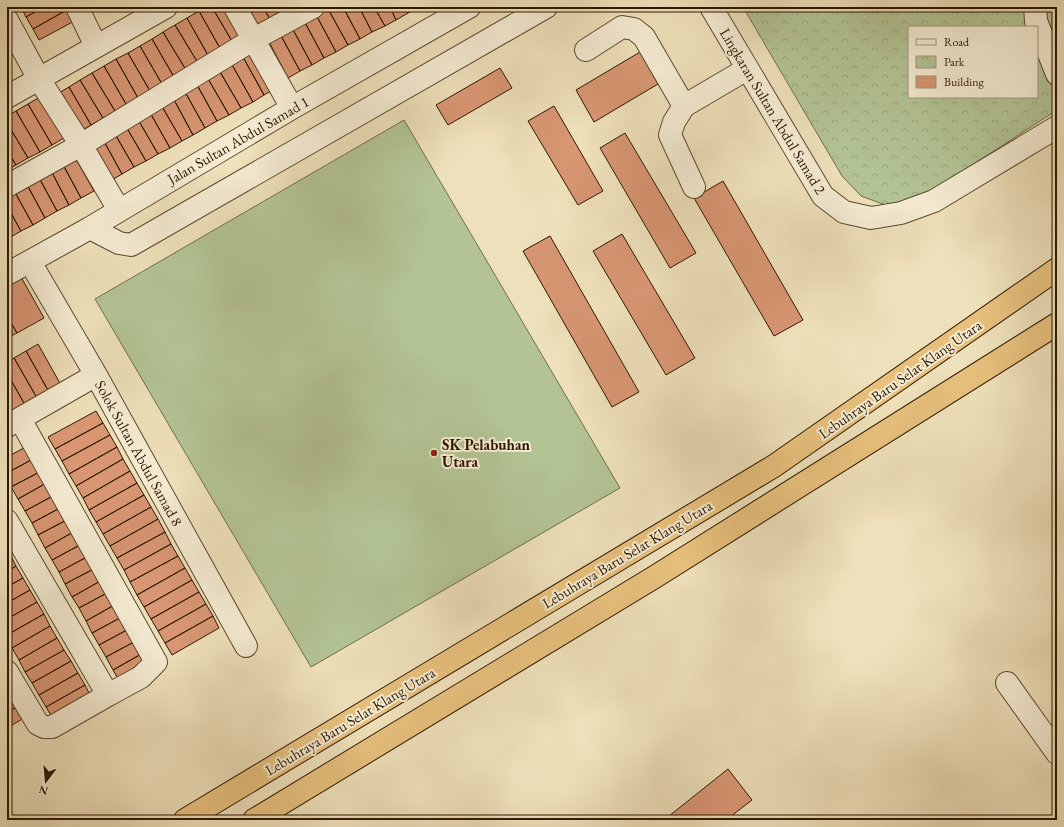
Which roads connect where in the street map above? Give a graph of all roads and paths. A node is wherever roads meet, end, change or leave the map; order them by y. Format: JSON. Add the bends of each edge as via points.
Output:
{"nodes":[{"id":1,"x":76,"y":7,"type":"edge"},
{"id":2,"x":236,"y":7,"type":"edge"},
{"id":3,"x":313,"y":7,"type":"edge"},
{"id":4,"x":469,"y":7,"type":"edge"},
{"id":5,"x":546,"y":7,"type":"edge"},
{"id":6,"x":710,"y":7,"type":"edge"},
{"id":7,"x":1035,"y":7,"type":"edge"},
{"id":8,"x":159,"y":9,"type":"edge"},
{"id":9,"x":7,"y":20,"type":"edge"},
{"id":10,"x":1038,"y":26,"type":"edge"},
{"id":11,"x":1038,"y":26,"type":"edge"},
{"id":12,"x":254,"y":39,"type":"junction"},
{"id":13,"x":96,"y":46,"type":"junction"},
{"id":14,"x":586,"y":50,"type":"dead end"},
{"id":15,"x":747,"y":69,"type":"junction"},
{"id":16,"x":1057,"y":74,"type":"edge"},
{"id":17,"x":39,"y":79,"type":"junction"},
{"id":18,"x":7,"y":98,"type":"edge"},
{"id":19,"x":684,"y":106,"type":"junction"},
{"id":20,"x":292,"y":108,"type":"junction"},
{"id":21,"x":1057,"y":127,"type":"edge"},
{"id":22,"x":81,"y":145,"type":"junction"},
{"id":23,"x":7,"y":186,"type":"edge"},
{"id":24,"x":694,"y":187,"type":"dead end"},
{"id":25,"x":120,"y":210,"type":"junction"},
{"id":26,"x":90,"y":228,"type":"junction"},
{"id":27,"x":30,"y":262,"type":"junction"},
{"id":28,"x":1057,"y":269,"type":"edge"},
{"id":29,"x":7,"y":274,"type":"edge"},
{"id":30,"x":1057,"y":324,"type":"edge"},
{"id":31,"x":96,"y":375,"type":"junction"},
{"id":32,"x":13,"y":423,"type":"edge"},
{"id":33,"x":7,"y":521,"type":"edge"},
{"id":34,"x":246,"y":646,"type":"dead end"},
{"id":35,"x":7,"y":672,"type":"edge"},
{"id":36,"x":1007,"y":683,"type":"dead end"},
{"id":37,"x":106,"y":691,"type":"junction"},
{"id":38,"x":1057,"y":753,"type":"edge"},
{"id":39,"x":185,"y":820,"type":"edge"},
{"id":40,"x":254,"y":820,"type":"edge"}],
"edges":[{"from":1,"to":13,"type":"street"},
{"from":2,"to":12,"type":"street"},
{"from":3,"to":12,"type":"street"},
{"from":4,"to":20,"type":"street","name":"Jalan Sultan Abdul Samad 1"},
{"from":5,"to":26,"type":"street","via":[[131,245],[119,243]]},
{"from":6,"to":15,"type":"street","name":"Lingkaran Sultan Abdul Samad 2"},
{"from":7,"to":11,"type":"street"},
{"from":8,"to":13,"type":"street"},
{"from":9,"to":17,"type":"street"},
{"from":10,"to":16,"type":"street"},
{"from":12,"to":20,"type":"street"},
{"from":12,"to":22,"type":"street"},
{"from":13,"to":17,"type":"street"},
{"from":14,"to":19,"type":"street","via":[[622,27],[634,29],[644,37]]},
{"from":15,"to":19,"type":"street"},
{"from":15,"to":21,"type":"street","name":"Lingkaran Sultan Abdul Samad 2","via":[[822,196],[844,212],[871,218],[901,213],[934,201]]},
{"from":17,"to":18,"type":"street"},
{"from":17,"to":22,"type":"street"},
{"from":19,"to":24,"type":"street","via":[[674,122],[670,135]]},
{"from":20,"to":25,"type":"street","name":"Jalan Sultan Abdul Samad 1"},
{"from":22,"to":23,"type":"street"},
{"from":22,"to":25,"type":"street"},
{"from":25,"to":26,"type":"street","name":"Jalan Sultan Abdul Samad 1"},
{"from":26,"to":27,"type":"street","name":"Jalan Sultan Abdul Samad 1"},
{"from":27,"to":29,"type":"street","name":"Jalan Sultan Abdul Samad 1"},
{"from":27,"to":31,"type":"street","name":"Solok Sultan Abdul Samad 8"},
{"from":28,"to":39,"type":"highway","name":"Lebuhraya Baru Selat Klang Utara","via":[[774,466]]},
{"from":30,"to":40,"type":"highway","via":[[653,578]]},
{"from":31,"to":32,"type":"street"},
{"from":31,"to":34,"type":"street","name":"Solok Sultan Abdul Samad 8"},
{"from":32,"to":37,"type":"street","via":[[156,662],[141,677]]},
{"from":33,"to":37,"type":"street"},
{"from":35,"to":37,"type":"street","via":[[38,724],[44,727],[52,726]]},
{"from":36,"to":38,"type":"street"}]}
